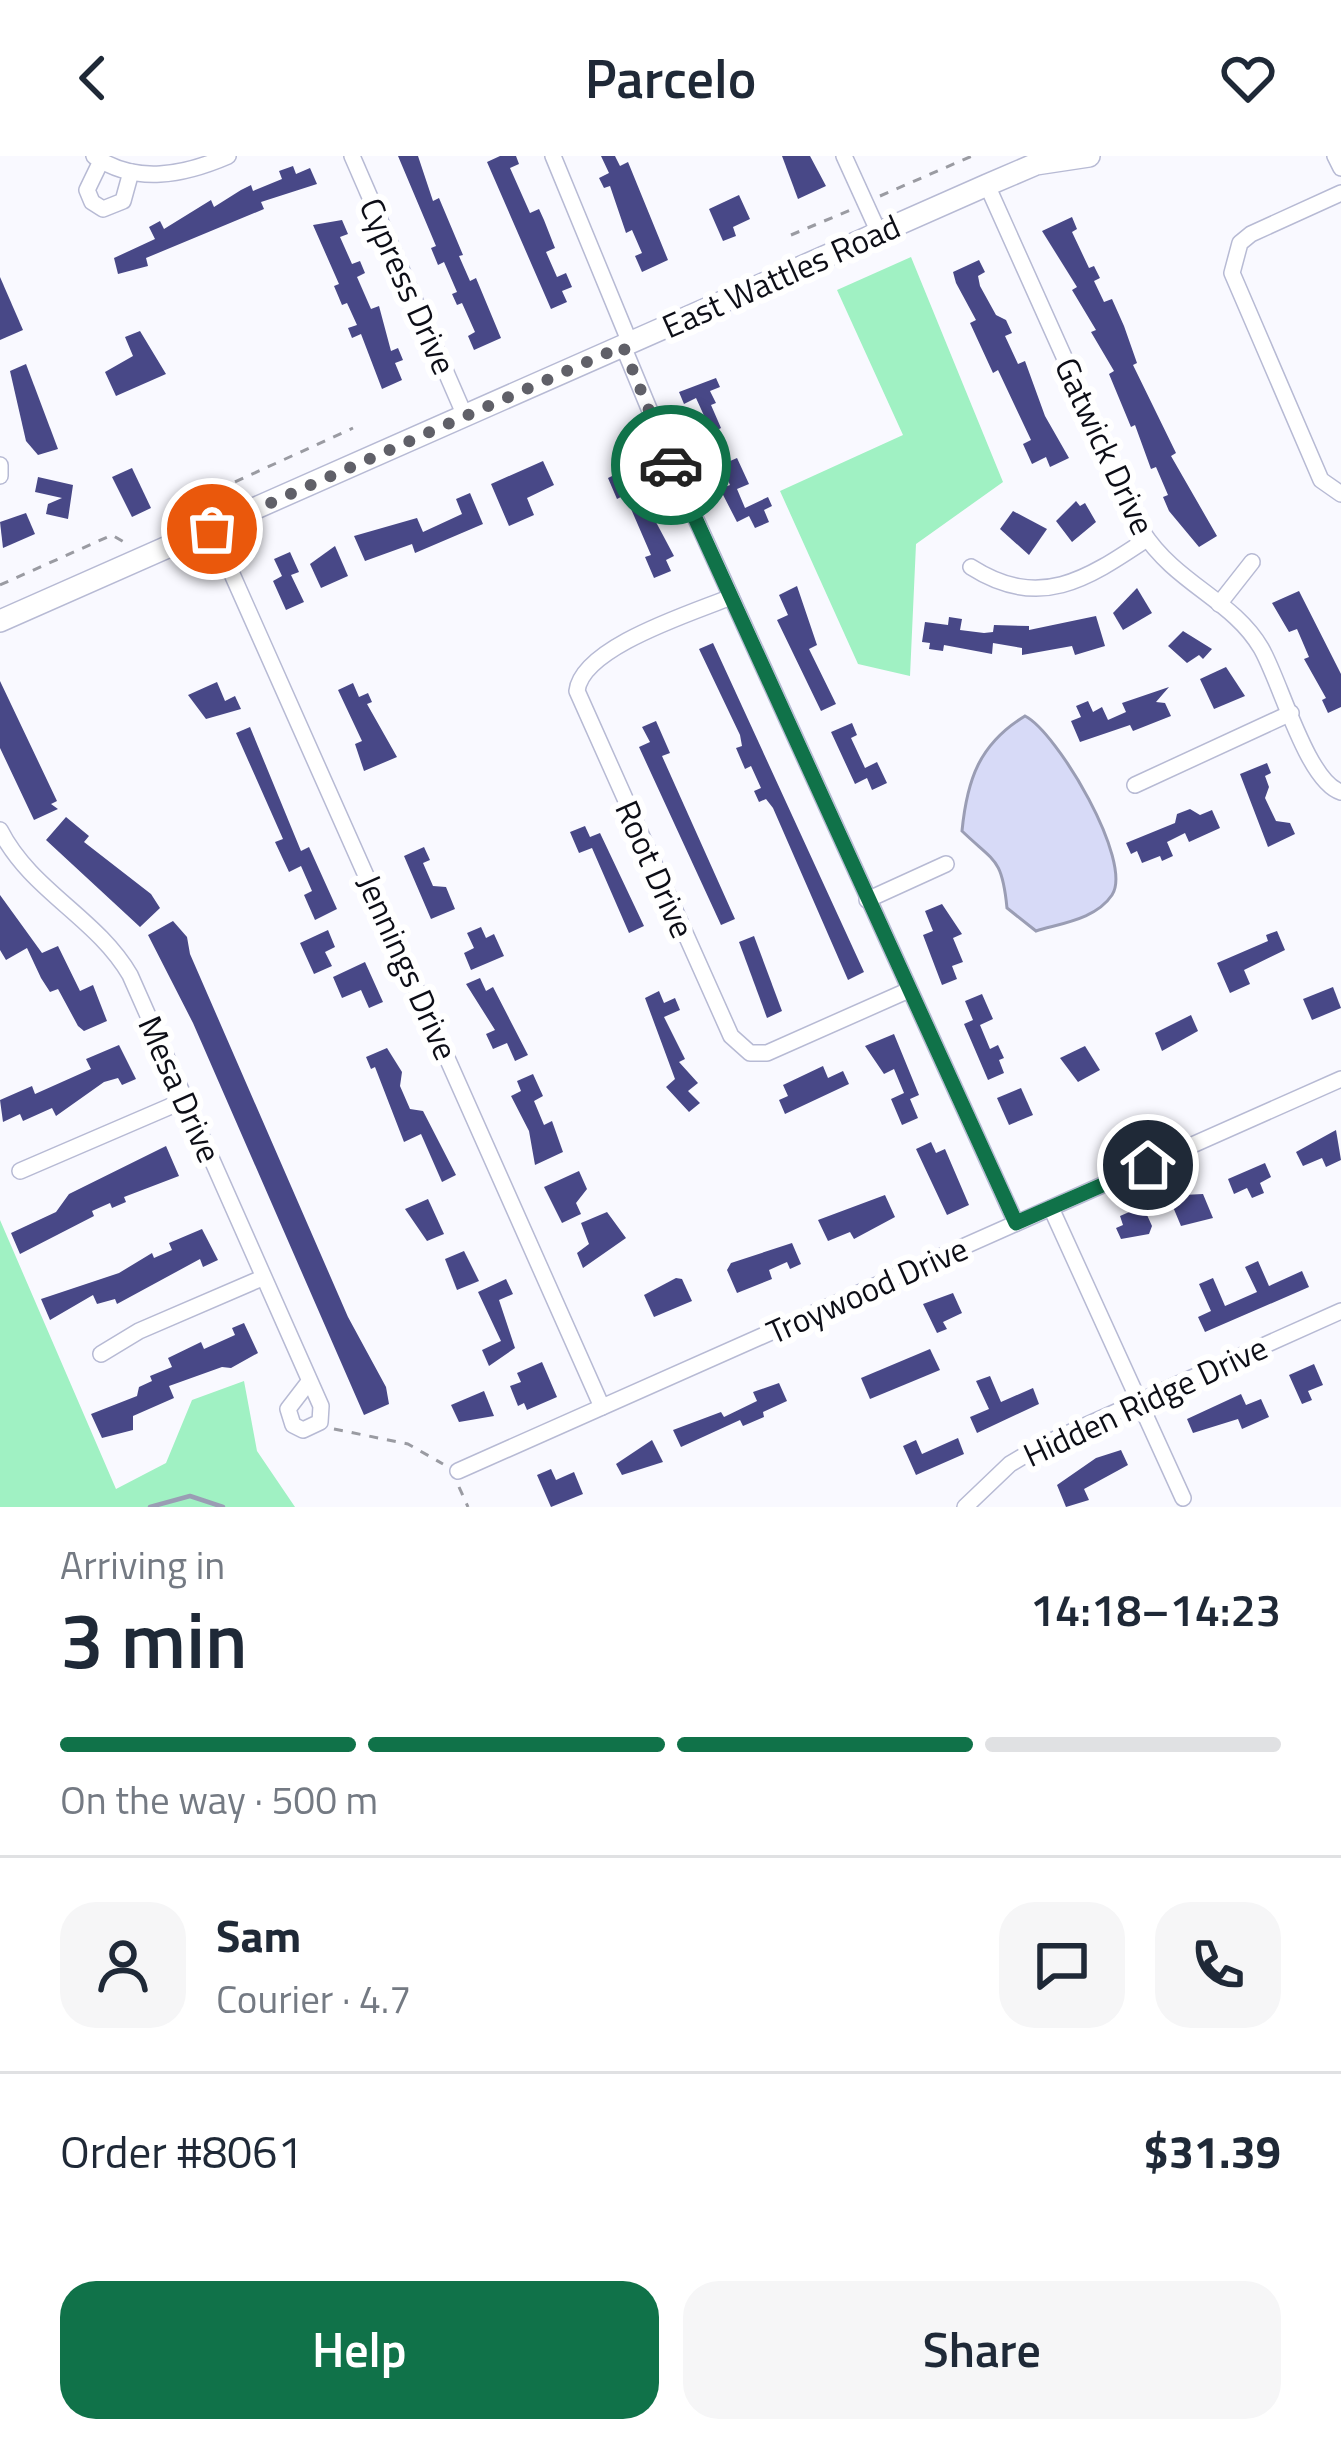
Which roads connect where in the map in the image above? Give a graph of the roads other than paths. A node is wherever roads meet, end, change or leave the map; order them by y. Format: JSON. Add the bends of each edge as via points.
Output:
{"nodes":[{"id":1,"x":228,"y":156,"type":"edge"},
{"id":2,"x":352,"y":156,"type":"edge"},
{"id":3,"x":553,"y":156,"type":"edge"},
{"id":4,"x":844,"y":156,"type":"edge"},
{"id":5,"x":1089,"y":156,"type":"edge"},
{"id":6,"x":1335,"y":156,"type":"edge"},
{"id":7,"x":98,"y":158,"type":"edge"},
{"id":8,"x":1039,"y":160,"type":"edge"},
{"id":9,"x":1341,"y":168,"type":"edge"},
{"id":10,"x":131,"y":172,"type":"junction"},
{"id":11,"x":987,"y":185,"type":"junction"},
{"id":12,"x":1341,"y":194,"type":"edge"},
{"id":13,"x":879,"y":232,"type":"junction"},
{"id":14,"x":627,"y":344,"type":"junction"},
{"id":15,"x":465,"y":416,"type":"junction"},
{"id":16,"x":0,"y":465,"type":"edge"},
{"id":17,"x":0,"y":476,"type":"edge"},
{"id":18,"x":1341,"y":494,"type":"edge"},
{"id":19,"x":212,"y":529,"type":"junction"},
{"id":20,"x":1147,"y":539,"type":"junction"},
{"id":21,"x":1252,"y":562,"type":"dead end"},
{"id":22,"x":971,"y":567,"type":"dead end"},
{"id":23,"x":731,"y":597,"type":"junction"},
{"id":24,"x":1220,"y":604,"type":"junction"},
{"id":25,"x":0,"y":621,"type":"edge"},
{"id":26,"x":1291,"y":713,"type":"junction"},
{"id":27,"x":1135,"y":785,"type":"dead end"},
{"id":28,"x":1341,"y":792,"type":"edge"},
{"id":29,"x":0,"y":830,"type":"edge"},
{"id":30,"x":946,"y":864,"type":"dead end"},
{"id":31,"x":867,"y":900,"type":"junction"},
{"id":32,"x":909,"y":990,"type":"junction"},
{"id":33,"x":1341,"y":1079,"type":"edge"},
{"id":34,"x":185,"y":1100,"type":"junction"},
{"id":35,"x":20,"y":1171,"type":"dead end"},
{"id":36,"x":1051,"y":1208,"type":"junction"},
{"id":37,"x":1016,"y":1223,"type":"junction"},
{"id":38,"x":262,"y":1277,"type":"junction"},
{"id":39,"x":1340,"y":1315,"type":"edge"},
{"id":40,"x":101,"y":1354,"type":"dead end"},
{"id":41,"x":308,"y":1383,"type":"junction"},
{"id":42,"x":1138,"y":1401,"type":"junction"},
{"id":43,"x":602,"y":1407,"type":"junction"},
{"id":44,"x":456,"y":1472,"type":"road end"},
{"id":45,"x":1183,"y":1498,"type":"dead end"},
{"id":46,"x":965,"y":1507,"type":"edge"}],
"edges":[{"from":1,"to":10,"type":"street","via":[[174,174]]},
{"from":2,"to":15,"type":"street","name":"Cypress Drive"},
{"from":3,"to":14,"type":"street"},
{"from":4,"to":13,"type":"street"},
{"from":5,"to":8,"type":"main road","name":"East Wattles Road"},
{"from":6,"to":9,"type":"street"},
{"from":7,"to":10,"type":"street"},
{"from":7,"to":10,"type":"street","via":[[88,190],[104,209],[123,201]]},
{"from":8,"to":11,"type":"main road","name":"East Wattles Road"},
{"from":11,"to":13,"type":"main road","name":"East Wattles Road"},
{"from":11,"to":20,"type":"street","name":"Gatwick Drive"},
{"from":12,"to":18,"type":"street","via":[[1251,234],[1232,273],[1321,479]]},
{"from":13,"to":14,"type":"main road","name":"East Wattles Road"},
{"from":14,"to":15,"type":"main road","name":"East Wattles Road"},
{"from":14,"to":23,"type":"street"},
{"from":15,"to":19,"type":"main road","name":"East Wattles Road"},
{"from":16,"to":17,"type":"street"},
{"from":19,"to":25,"type":"main road","name":"East Wattles Road"},
{"from":19,"to":43,"type":"street","name":"Jennings Drive"},
{"from":20,"to":22,"type":"street","via":[[1086,578],[1042,589],[1000,584]]},
{"from":20,"to":24,"type":"street","name":"Gatwick Drive","via":[[1172,570]]},
{"from":21,"to":24,"type":"street"},
{"from":23,"to":31,"type":"street"},
{"from":23,"to":32,"type":"street","name":"Root Drive","via":[[601,654],[578,691],[722,1015],[736,1043],[759,1054]]},
{"from":24,"to":26,"type":"street","name":"Gatwick Drive","via":[[1262,649]]},
{"from":26,"to":27,"type":"street"},
{"from":26,"to":28,"type":"street","name":"Gatwick Drive","via":[[1322,778]]},
{"from":29,"to":34,"type":"street","name":"Mesa Drive","via":[[40,885],[123,963]]},
{"from":30,"to":31,"type":"street"},
{"from":31,"to":32,"type":"street"},
{"from":32,"to":37,"type":"street"},
{"from":33,"to":36,"type":"street","name":"Troywood Drive"},
{"from":34,"to":35,"type":"street"},
{"from":34,"to":38,"type":"street","name":"Mesa Drive"},
{"from":36,"to":37,"type":"street","name":"Troywood Drive"},
{"from":36,"to":42,"type":"street"},
{"from":37,"to":43,"type":"street","name":"Troywood Drive"},
{"from":38,"to":40,"type":"street"},
{"from":38,"to":41,"type":"street","name":"Mesa Drive"},
{"from":39,"to":42,"type":"street","name":"Hidden Ridge Drive"},
{"from":41,"to":41,"type":"street","name":"Mesa Drive","via":[[288,1409],[303,1430],[320,1422]]},
{"from":42,"to":45,"type":"street"},
{"from":42,"to":46,"type":"street","name":"Hidden Ridge Drive","via":[[1010,1464]]},
{"from":43,"to":44,"type":"street","name":"Troywood Drive"}]}
